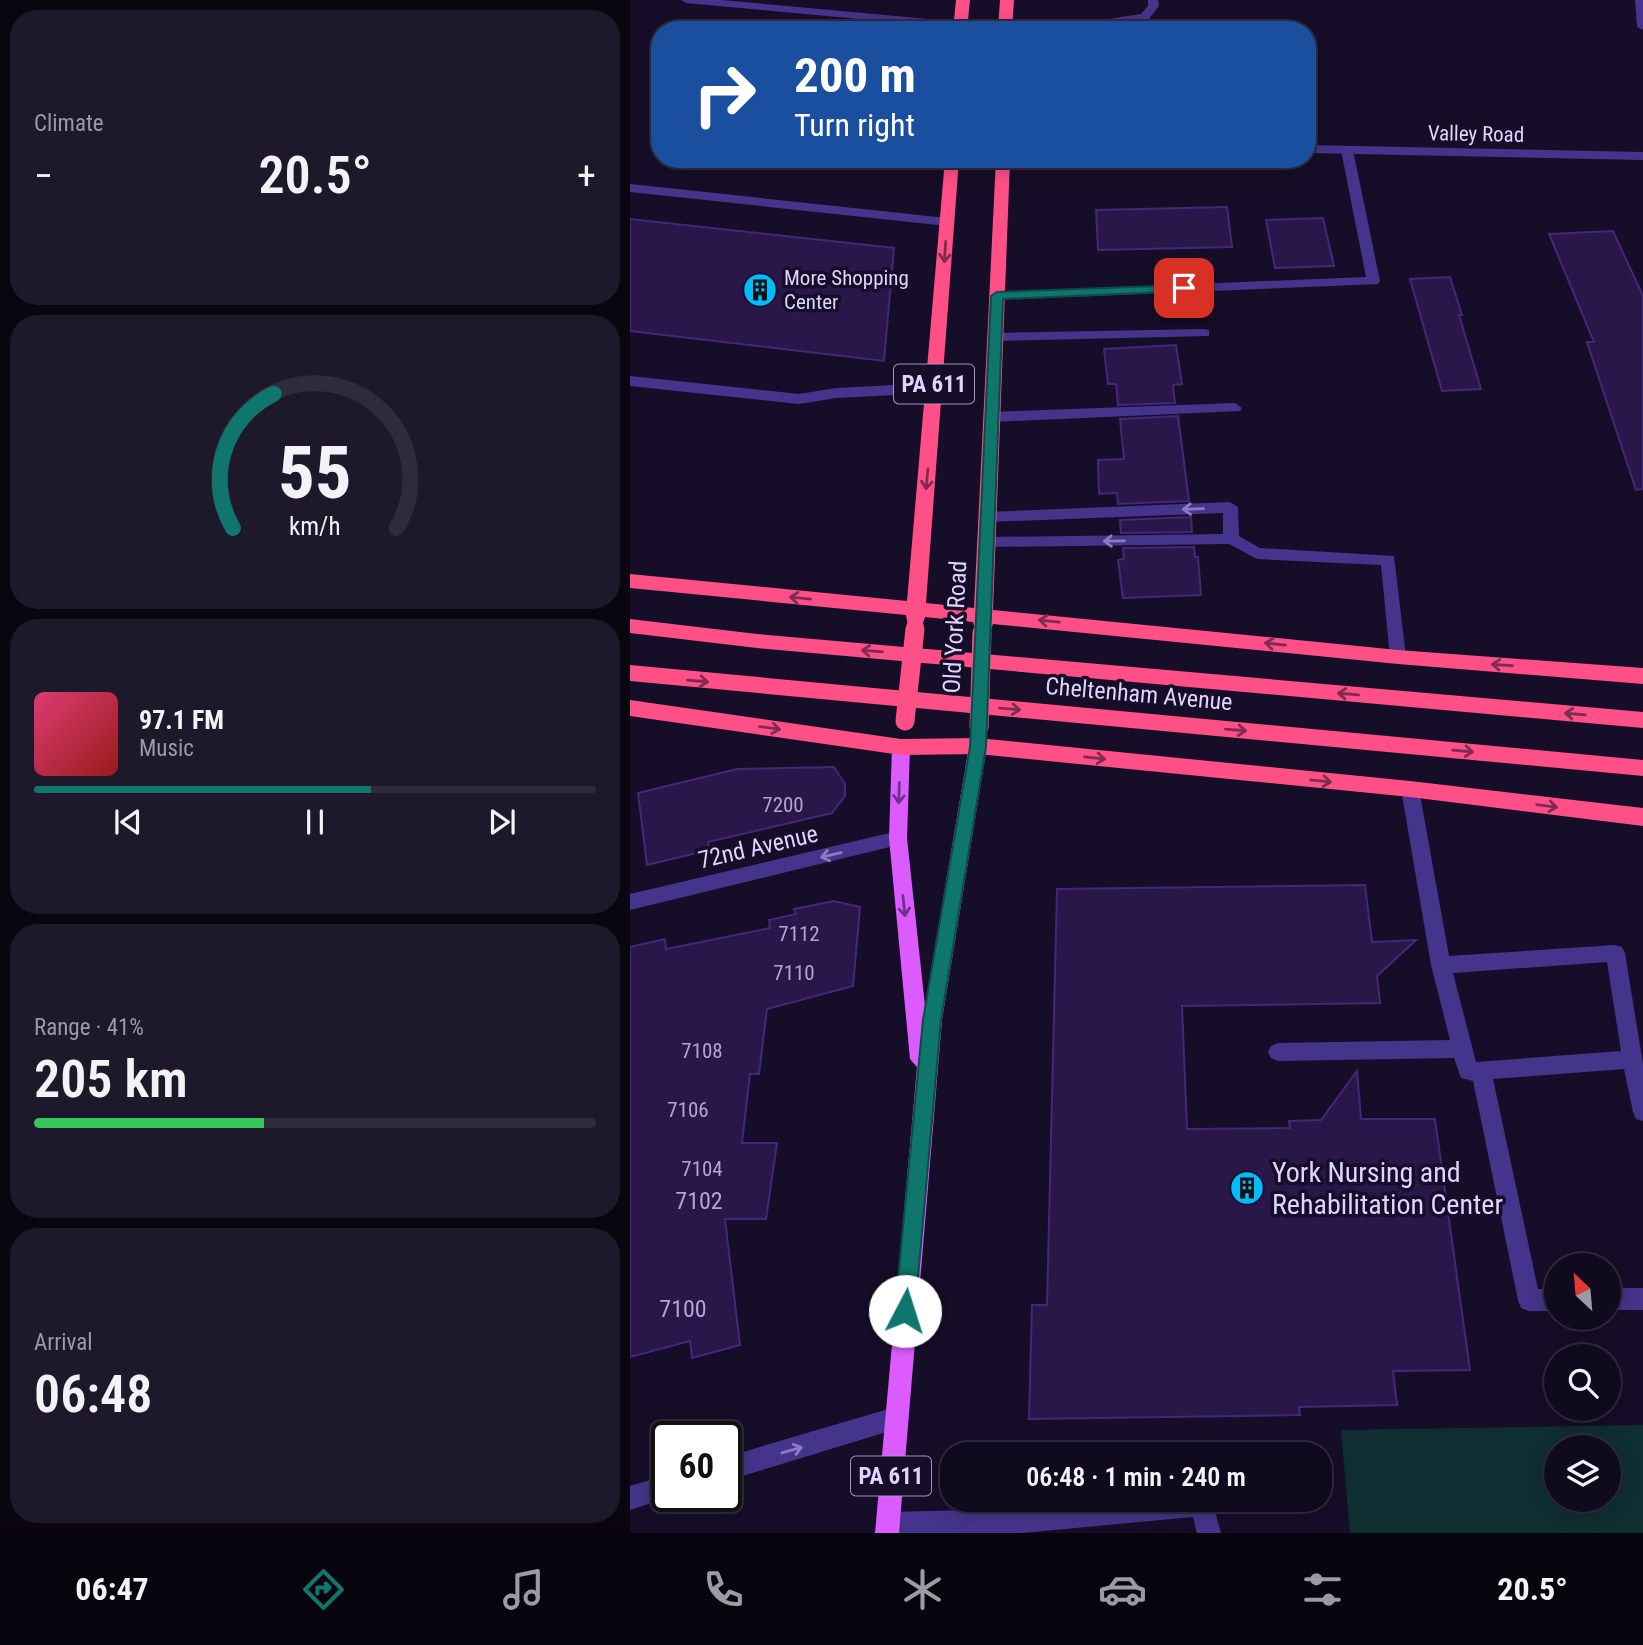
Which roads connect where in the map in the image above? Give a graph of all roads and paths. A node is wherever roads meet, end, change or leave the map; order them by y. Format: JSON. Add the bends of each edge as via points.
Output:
{"nodes":[{"id":1,"x":686,"y":0,"type":"edge"},
{"id":2,"x":962,"y":0,"type":"edge"},
{"id":3,"x":1007,"y":0,"type":"edge"},
{"id":4,"x":1153,"y":0,"type":"edge"},
{"id":5,"x":1640,"y":0,"type":"edge"},
{"id":6,"x":892,"y":21,"type":"edge"},
{"id":7,"x":960,"y":21,"type":"edge"},
{"id":8,"x":1006,"y":21,"type":"edge"},
{"id":9,"x":1117,"y":21,"type":"edge"},
{"id":10,"x":1643,"y":27,"type":"edge"},
{"id":11,"x":1316,"y":149,"type":"edge"},
{"id":12,"x":1347,"y":150,"type":"junction"},
{"id":13,"x":1643,"y":156,"type":"edge"},
{"id":14,"x":951,"y":168,"type":"edge"},
{"id":15,"x":1003,"y":168,"type":"edge"},
{"id":16,"x":630,"y":188,"type":"edge"},
{"id":17,"x":947,"y":222,"type":"junction"},
{"id":18,"x":997,"y":296,"type":"junction"},
{"id":19,"x":1204,"y":333,"type":"dead end"},
{"id":20,"x":995,"y":337,"type":"junction"},
{"id":21,"x":630,"y":381,"type":"edge"},
{"id":22,"x":934,"y":388,"type":"junction"},
{"id":23,"x":1235,"y":408,"type":"dead end"},
{"id":24,"x":992,"y":417,"type":"junction"},
{"id":25,"x":987,"y":517,"type":"junction"},
{"id":26,"x":1231,"y":539,"type":"junction"},
{"id":27,"x":987,"y":542,"type":"junction"},
{"id":28,"x":630,"y":581,"type":"edge"},
{"id":29,"x":916,"y":619,"type":"junction"},
{"id":30,"x":983,"y":624,"type":"junction"},
{"id":31,"x":630,"y":626,"type":"edge"},
{"id":32,"x":1398,"y":657,"type":"junction"},
{"id":33,"x":630,"y":673,"type":"edge"},
{"id":34,"x":1643,"y":676,"type":"edge"},
{"id":35,"x":630,"y":708,"type":"edge"},
{"id":36,"x":1643,"y":720,"type":"edge"},
{"id":37,"x":978,"y":737,"type":"junction"},
{"id":38,"x":901,"y":747,"type":"junction"},
{"id":39,"x":1643,"y":768,"type":"edge"},
{"id":40,"x":1410,"y":789,"type":"junction"},
{"id":41,"x":1643,"y":817,"type":"edge"},
{"id":42,"x":898,"y":838,"type":"junction"},
{"id":43,"x":630,"y":902,"type":"edge"},
{"id":44,"x":1441,"y":965,"type":"junction"},
{"id":45,"x":1463,"y":1049,"type":"junction"},
{"id":46,"x":1278,"y":1052,"type":"dead end"},
{"id":47,"x":1632,"y":1059,"type":"junction"},
{"id":48,"x":1481,"y":1071,"type":"junction"},
{"id":49,"x":924,"y":1094,"type":"junction"},
{"id":50,"x":1643,"y":1112,"type":"edge"},
{"id":51,"x":1621,"y":1299,"type":"edge"},
{"id":52,"x":1643,"y":1299,"type":"edge"},
{"id":53,"x":1544,"y":1300,"type":"edge"},
{"id":54,"x":895,"y":1419,"type":"junction"},
{"id":55,"x":742,"y":1464,"type":"edge"},
{"id":56,"x":651,"y":1492,"type":"edge"},
{"id":57,"x":630,"y":1498,"type":"edge"},
{"id":58,"x":1021,"y":1527,"type":"edge"},
{"id":59,"x":888,"y":1529,"type":"edge"},
{"id":60,"x":1209,"y":1533,"type":"edge"}],
"edges":[{"from":1,"to":6,"type":"street"},
{"from":2,"to":7,"type":"highway"},
{"from":3,"to":8,"type":"highway"},
{"from":4,"to":9,"type":"street","via":[[1154,6],[1144,17]]},
{"from":5,"to":10,"type":"street"},
{"from":11,"to":12,"type":"street","name":"Valley Road"},
{"from":12,"to":13,"type":"street","name":"Valley Road"},
{"from":12,"to":18,"type":"street","via":[[1373,281]]},
{"from":14,"to":17,"type":"highway","name":"Old York Road","number":"PA 611"},
{"from":15,"to":18,"type":"highway","name":"Old York Road","number":"PA 611"},
{"from":16,"to":17,"type":"street"},
{"from":17,"to":22,"type":"highway","name":"Old York Road","number":"PA 611","one_way":true},
{"from":18,"to":20,"type":"highway","name":"Old York Road","number":"PA 611"},
{"from":19,"to":20,"type":"street"},
{"from":20,"to":24,"type":"highway","name":"Old York Road","number":"PA 611"},
{"from":21,"to":22,"type":"street","via":[[799,399]]},
{"from":22,"to":29,"type":"highway","name":"Old York Road","number":"PA 611","one_way":true},
{"from":23,"to":24,"type":"street"},
{"from":24,"to":25,"type":"highway","name":"Old York Road","number":"PA 611"},
{"from":26,"to":25,"type":"street","one_way":true,"via":[[1230,507]]},
{"from":25,"to":27,"type":"highway","name":"Old York Road","number":"PA 611"},
{"from":26,"to":27,"type":"street","one_way":true},
{"from":26,"to":32,"type":"street","via":[[1257,553],[1388,560]]},
{"from":27,"to":30,"type":"highway","name":"Old York Road","number":"PA 611"},
{"from":29,"to":28,"type":"highway","one_way":true},
{"from":29,"to":30,"type":"highway"},
{"from":29,"to":38,"type":"highway","name":"Old York Road","number":"PA 611","bridge":true},
{"from":32,"to":30,"type":"highway","one_way":true},
{"from":30,"to":37,"type":"highway","name":"Old York Road","number":"PA 611","bridge":true},
{"from":36,"to":31,"type":"highway","name":"Cheltenham Avenue","one_way":true},
{"from":34,"to":32,"type":"highway","one_way":true},
{"from":33,"to":39,"type":"highway","name":"Cheltenham Avenue","one_way":true},
{"from":35,"to":38,"type":"highway","one_way":true},
{"from":37,"to":38,"type":"highway"},
{"from":37,"to":40,"type":"highway","one_way":true},
{"from":37,"to":49,"type":"main road","name":"Old York Road","number":"PA 611"},
{"from":38,"to":42,"type":"main road","name":"Old York Road","number":"PA 611","one_way":true},
{"from":40,"to":41,"type":"highway","one_way":true},
{"from":40,"to":44,"type":"street"},
{"from":42,"to":43,"type":"street","name":"72nd Avenue","one_way":true},
{"from":42,"to":49,"type":"main road","name":"Old York Road","number":"PA 611","one_way":true},
{"from":44,"to":45,"type":"street"},
{"from":44,"to":47,"type":"street","via":[[1615,953]]},
{"from":45,"to":46,"type":"street"},
{"from":45,"to":48,"type":"street","via":[[1468,1072]]},
{"from":47,"to":48,"type":"street"},
{"from":47,"to":50,"type":"street"},
{"from":48,"to":53,"type":"street","via":[[1529,1300]]},
{"from":49,"to":54,"type":"main road","name":"Old York Road","number":"PA 611"},
{"from":51,"to":52,"type":"street"},
{"from":55,"to":54,"type":"street","one_way":true},
{"from":54,"to":59,"type":"main road","name":"Old York Road","number":"PA 611"},
{"from":56,"to":57,"type":"street"},
{"from":58,"to":59,"type":"street"},
{"from":58,"to":60,"type":"street","via":[[1202,1504]]}]}
